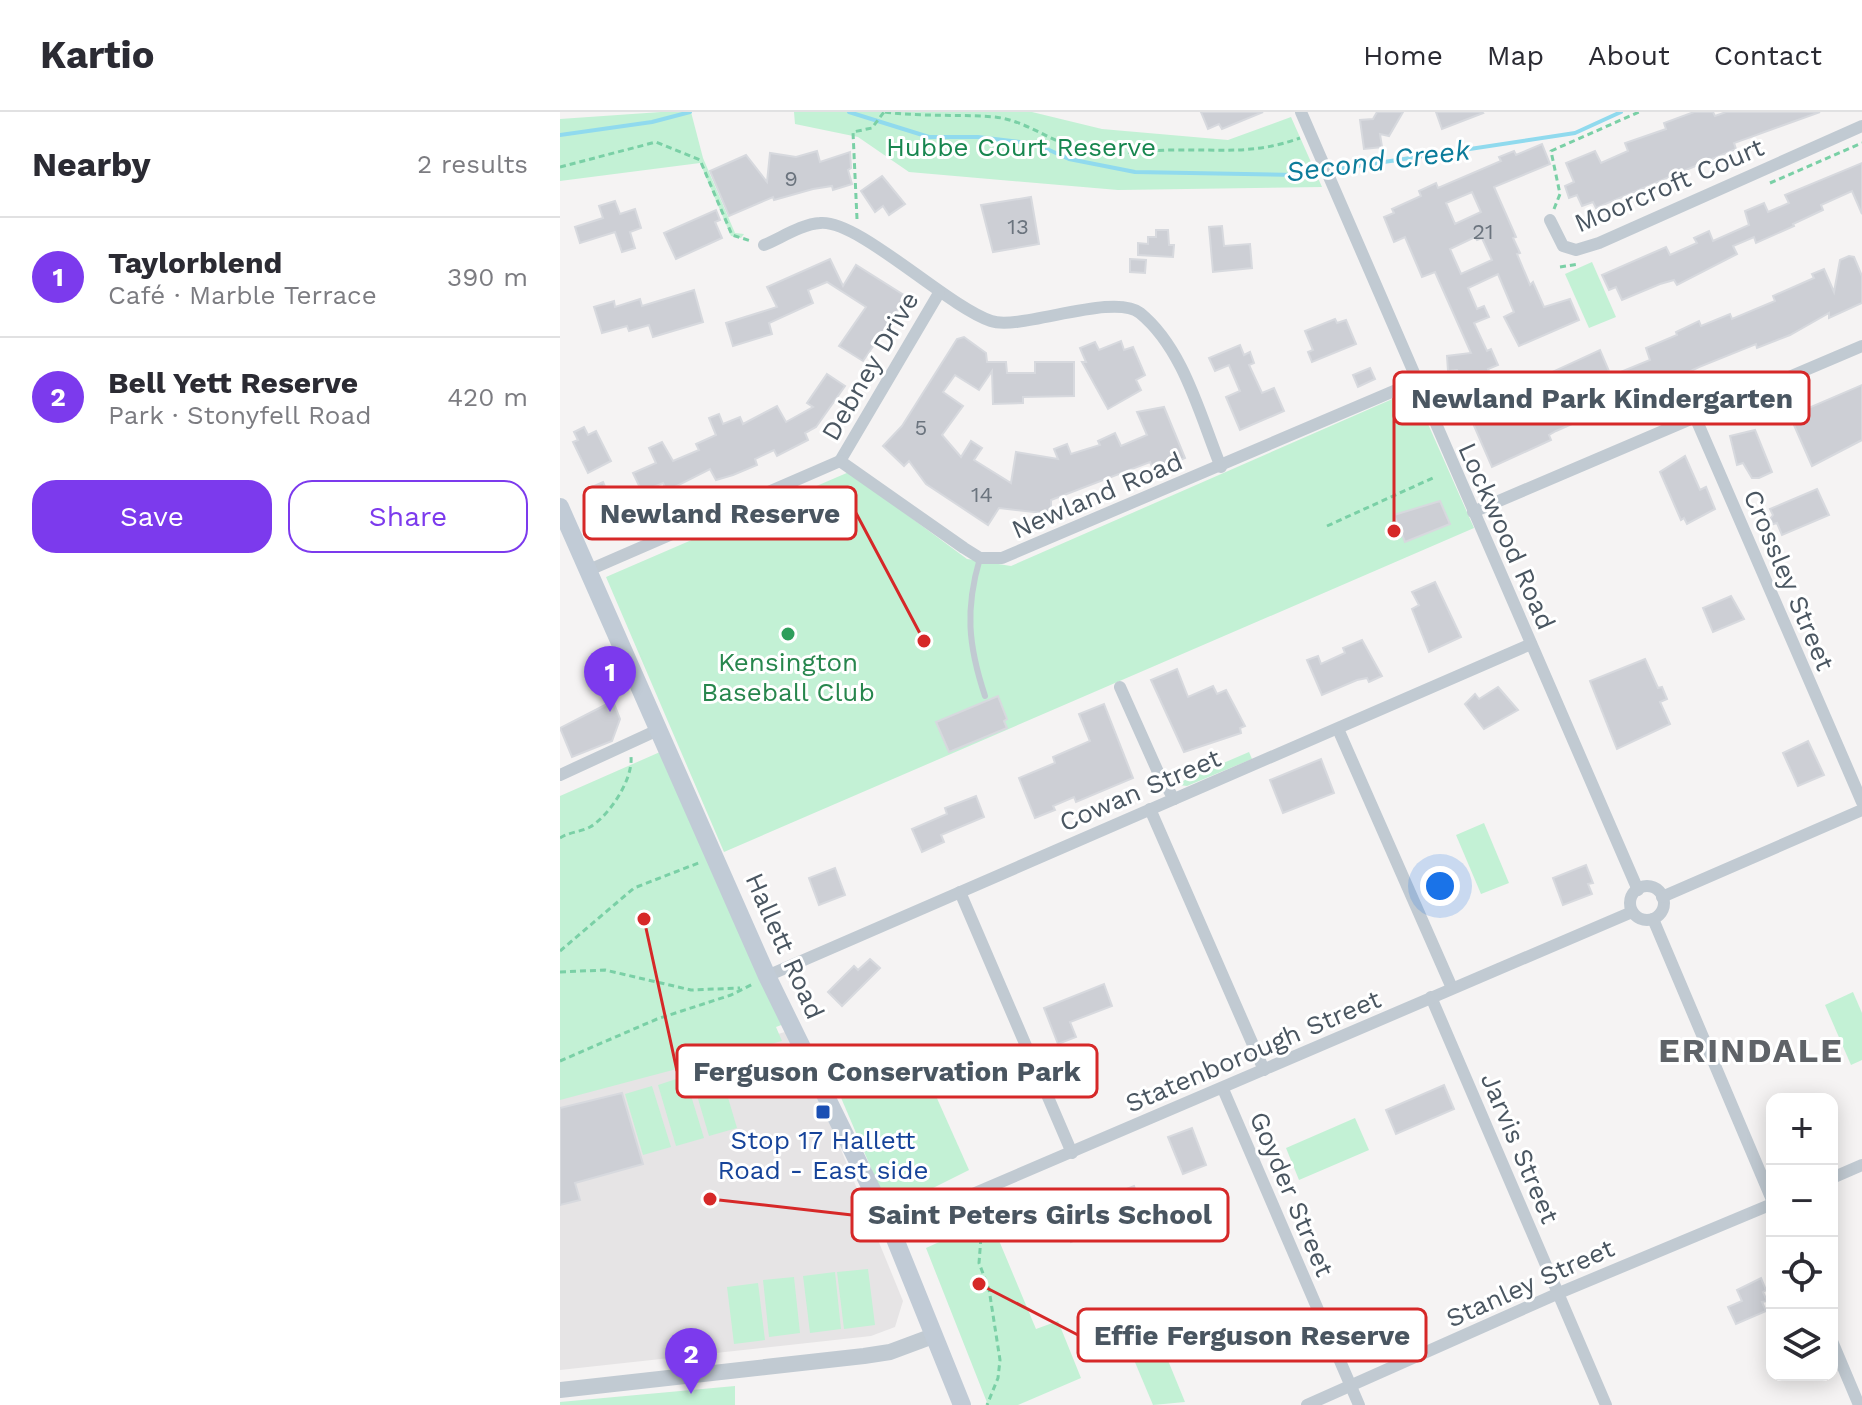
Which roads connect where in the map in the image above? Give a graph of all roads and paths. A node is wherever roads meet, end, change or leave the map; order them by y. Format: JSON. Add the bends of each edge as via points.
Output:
{"nodes":[{"id":1,"x":884,"y":112,"type":"edge"},
{"id":2,"x":918,"y":112,"type":"edge"},
{"id":3,"x":1301,"y":112,"type":"edge"},
{"id":4,"x":1639,"y":112,"type":"edge"},
{"id":5,"x":913,"y":116,"type":"junction"},
{"id":6,"x":1862,"y":126,"type":"edge"},
{"id":7,"x":1311,"y":134,"type":"junction"},
{"id":8,"x":560,"y":167,"type":"edge"},
{"id":9,"x":1550,"y":220,"type":"joint"},
{"id":10,"x":858,"y":235,"type":"junction"},
{"id":11,"x":764,"y":245,"type":"joint"},
{"id":12,"x":939,"y":293,"type":"junction"},
{"id":13,"x":1862,"y":346,"type":"edge"},
{"id":14,"x":1415,"y":382,"type":"junction"},
{"id":15,"x":1696,"y":419,"type":"junction"},
{"id":16,"x":840,"y":461,"type":"junction"},
{"id":17,"x":1221,"y":467,"type":"junction"},
{"id":18,"x":1435,"y":477,"type":"dead end"},
{"id":19,"x":560,"y":507,"type":"edge"},
{"id":20,"x":1473,"y":512,"type":"junction"},
{"id":21,"x":1327,"y":526,"type":"dead end"},
{"id":22,"x":980,"y":558,"type":"junction"},
{"id":23,"x":589,"y":570,"type":"junction"},
{"id":24,"x":1531,"y":644,"type":"junction"},
{"id":25,"x":1120,"y":687,"type":"dead end"},
{"id":26,"x":985,"y":696,"type":"dead end"},
{"id":27,"x":660,"y":729,"type":"junction"},
{"id":28,"x":1338,"y":729,"type":"junction"},
{"id":29,"x":629,"y":743,"type":"junction"},
{"id":30,"x":560,"y":775,"type":"edge"},
{"id":31,"x":1174,"y":799,"type":"junction"},
{"id":32,"x":1862,"y":802,"type":"edge"},
{"id":33,"x":1150,"y":809,"type":"junction"},
{"id":34,"x":1862,"y":810,"type":"edge"},
{"id":35,"x":560,"y":838,"type":"edge"},
{"id":36,"x":716,"y":856,"type":"junction"},
{"id":37,"x":1638,"y":890,"type":"junction"},
{"id":38,"x":960,"y":892,"type":"junction"},
{"id":39,"x":1662,"y":897,"type":"junction"},
{"id":40,"x":1632,"y":912,"type":"junction"},
{"id":41,"x":1653,"y":919,"type":"junction"},
{"id":42,"x":560,"y":951,"type":"edge"},
{"id":43,"x":560,"y":972,"type":"edge"},
{"id":44,"x":767,"y":976,"type":"junction"},
{"id":45,"x":744,"y":988,"type":"junction"},
{"id":46,"x":1452,"y":988,"type":"junction"},
{"id":47,"x":1431,"y":997,"type":"junction"},
{"id":48,"x":560,"y":1061,"type":"edge"},
{"id":49,"x":1264,"y":1070,"type":"junction"},
{"id":50,"x":1223,"y":1089,"type":"junction"},
{"id":51,"x":1072,"y":1153,"type":"junction"},
{"id":52,"x":1862,"y":1165,"type":"edge"},
{"id":53,"x":1838,"y":1175,"type":"edge"},
{"id":54,"x":1766,"y":1188,"type":"edge"},
{"id":55,"x":1766,"y":1205,"type":"edge"},
{"id":56,"x":975,"y":1219,"type":"dead end"},
{"id":57,"x":891,"y":1229,"type":"junction"},
{"id":58,"x":1559,"y":1293,"type":"junction"},
{"id":59,"x":933,"y":1336,"type":"junction"},
{"id":60,"x":1838,"y":1355,"type":"edge"},
{"id":61,"x":1351,"y":1386,"type":"junction"},
{"id":62,"x":560,"y":1390,"type":"edge"},
{"id":63,"x":962,"y":1405,"type":"edge"},
{"id":64,"x":987,"y":1405,"type":"edge"},
{"id":65,"x":1307,"y":1405,"type":"edge"},
{"id":66,"x":1359,"y":1405,"type":"edge"},
{"id":67,"x":1606,"y":1405,"type":"edge"},
{"id":68,"x":1859,"y":1405,"type":"edge"}],
"edges":[{"from":1,"to":5,"type":"path"},
{"from":1,"to":10,"type":"path","via":[[872,128],[853,132]]},
{"from":2,"to":5,"type":"path"},
{"from":3,"to":7,"type":"street","name":"Lockwood Road"},
{"from":4,"to":9,"type":"path","via":[[1551,151],[1560,194]]},
{"from":5,"to":7,"type":"path","via":[[996,117],[1086,151],[1130,154],[1251,152]]},
{"from":6,"to":9,"type":"street","name":"Moorcroft Court","via":[[1587,247],[1563,246]]},
{"from":7,"to":14,"type":"street","name":"Lockwood Road"},
{"from":8,"to":11,"type":"path","via":[[656,142],[700,160],[732,235]]},
{"from":10,"to":11,"type":"street","via":[[843,225],[819,222]]},
{"from":10,"to":12,"type":"street"},
{"from":12,"to":16,"type":"street","name":"Debney Drive"},
{"from":12,"to":17,"type":"street","via":[[994,323],[1111,307],[1137,310],[1168,341]]},
{"from":13,"to":15,"type":"street"},
{"from":14,"to":17,"type":"street","name":"Newland Road"},
{"from":14,"to":20,"type":"street","name":"Lockwood Road"},
{"from":15,"to":20,"type":"street"},
{"from":15,"to":32,"type":"street","name":"Crossley Street"},
{"from":16,"to":22,"type":"street"},
{"from":16,"to":23,"type":"street"},
{"from":17,"to":22,"type":"street","name":"Newland Road","via":[[1021,552]]},
{"from":18,"to":21,"type":"path"},
{"from":19,"to":23,"type":"main road","name":"Hallett Road"},
{"from":20,"to":24,"type":"street","name":"Lockwood Road"},
{"from":22,"to":26,"type":"lane","via":[[969,595],[969,634]]},
{"from":23,"to":27,"type":"main road","name":"Hallett Road"},
{"from":24,"to":28,"type":"street","name":"Cowan Street"},
{"from":24,"to":37,"type":"street","name":"Lockwood Road"},
{"from":25,"to":31,"type":"street"},
{"from":27,"to":29,"type":"street"},
{"from":27,"to":36,"type":"main road","name":"Hallett Road"},
{"from":28,"to":31,"type":"street","name":"Cowan Street"},
{"from":28,"to":46,"type":"street"},
{"from":29,"to":30,"type":"street"},
{"from":29,"to":35,"type":"path","via":[[632,769],[614,802],[590,827]]},
{"from":31,"to":33,"type":"street","name":"Cowan Street"},
{"from":33,"to":38,"type":"street","name":"Cowan Street"},
{"from":33,"to":49,"type":"street","name":"Goyder Street"},
{"from":34,"to":39,"type":"street"},
{"from":36,"to":42,"type":"path","via":[[634,888]]},
{"from":36,"to":44,"type":"main road","name":"Hallett Road"},
{"from":37,"to":39,"type":"street","via":[[1652,887]]},
{"from":37,"to":40,"type":"street","via":[[1630,902]]},
{"from":38,"to":44,"type":"street","name":"Cowan Street"},
{"from":38,"to":51,"type":"street"},
{"from":39,"to":41,"type":"street","via":[[1663,907]]},
{"from":40,"to":41,"type":"street"},
{"from":40,"to":46,"type":"street","name":"Statenborough Street"},
{"from":41,"to":54,"type":"street"},
{"from":43,"to":45,"type":"path","via":[[605,970],[691,990]]},
{"from":44,"to":45,"type":"path"},
{"from":44,"to":57,"type":"main road","name":"Hallett Road"},
{"from":45,"to":48,"type":"path"},
{"from":46,"to":47,"type":"street","name":"Statenborough Street"},
{"from":47,"to":49,"type":"street","name":"Statenborough Street"},
{"from":47,"to":58,"type":"street","name":"Jarvis Street"},
{"from":49,"to":50,"type":"street","name":"Statenborough Street"},
{"from":50,"to":51,"type":"street","name":"Statenborough Street"},
{"from":50,"to":61,"type":"street","name":"Goyder Street"},
{"from":51,"to":57,"type":"street","name":"Statenborough Street"},
{"from":52,"to":53,"type":"street"},
{"from":55,"to":58,"type":"street","name":"Stanley Street"},
{"from":56,"to":64,"type":"path","via":[[1000,1360]]},
{"from":57,"to":59,"type":"main road","name":"Hallett Road"},
{"from":58,"to":61,"type":"street","name":"Stanley Street"},
{"from":58,"to":67,"type":"street","name":"Jarvis Street"},
{"from":59,"to":62,"type":"street","via":[[864,1356]]},
{"from":59,"to":63,"type":"main road","name":"Hallett Road"},
{"from":60,"to":68,"type":"street"},
{"from":61,"to":65,"type":"street","name":"Stanley Street"},
{"from":61,"to":66,"type":"street","name":"Goyder Street"}]}
